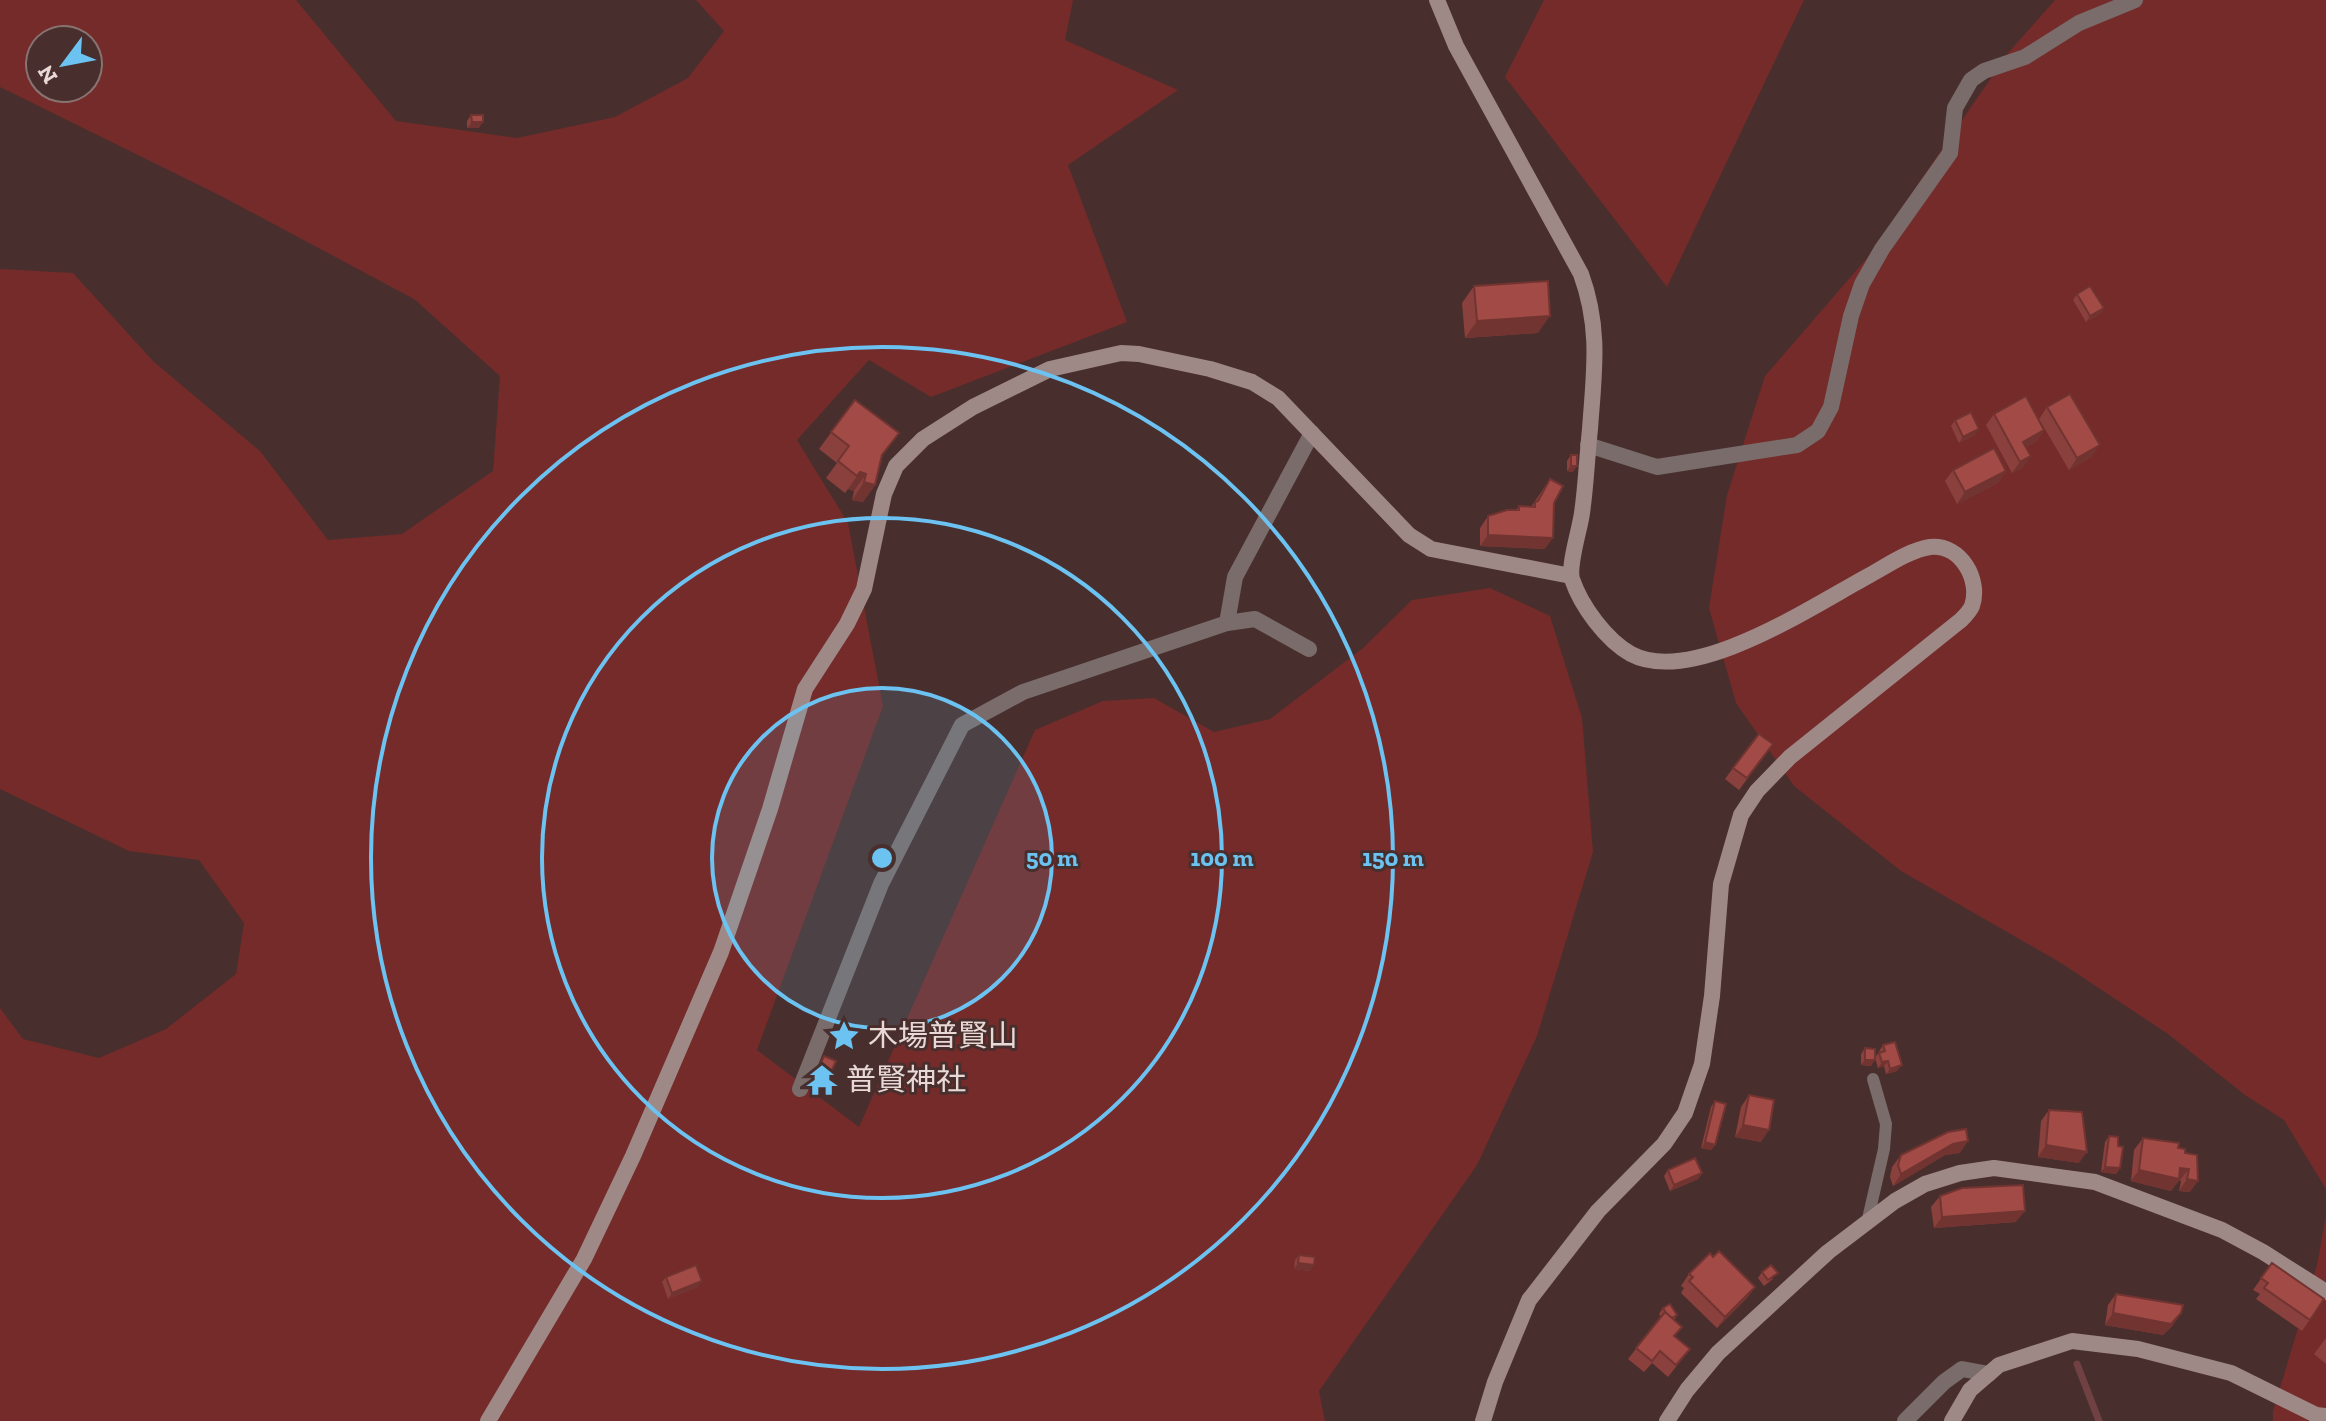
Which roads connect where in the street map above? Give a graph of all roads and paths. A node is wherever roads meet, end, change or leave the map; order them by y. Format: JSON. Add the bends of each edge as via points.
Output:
{"nodes":[{"id":1,"x":1437,"y":0,"type":"edge"},
{"id":2,"x":2135,"y":0,"type":"edge"},
{"id":3,"x":1312,"y":433,"type":"junction"},
{"id":4,"x":1588,"y":445,"type":"junction"},
{"id":5,"x":1571,"y":576,"type":"junction"},
{"id":6,"x":1227,"y":623,"type":"junction"},
{"id":7,"x":1309,"y":649,"type":"dead end"},
{"id":8,"x":1873,"y":1079,"type":"dead end"},
{"id":9,"x":800,"y":1089,"type":"dead end"},
{"id":10,"x":1867,"y":1223,"type":"junction"},
{"id":11,"x":2326,"y":1292,"type":"edge"},
{"id":12,"x":1989,"y":1374,"type":"junction"},
{"id":13,"x":2326,"y":1416,"type":"edge"},
{"id":14,"x":488,"y":1421,"type":"edge"},
{"id":15,"x":1483,"y":1421,"type":"edge"},
{"id":16,"x":1667,"y":1421,"type":"edge"},
{"id":17,"x":1905,"y":1421,"type":"edge"},
{"id":18,"x":1952,"y":1421,"type":"edge"}],
"edges":[{"from":1,"to":4,"type":"street","via":[[1456,46],[1589,296],[1596,347]]},
{"from":2,"to":4,"type":"street","via":[[1971,80],[1955,108],[1950,153],[1862,284],[1831,407],[1818,431],[1797,445],[1657,467]]},
{"from":3,"to":5,"type":"street","via":[[1409,535],[1431,549]]},
{"from":3,"to":6,"type":"street","via":[[1235,577]]},
{"from":3,"to":14,"type":"street","via":[[1278,398],[1252,382],[1121,353],[1050,369],[973,407],[923,439],[896,466],[884,494],[864,589],[805,689],[715,967],[584,1259]]},
{"from":4,"to":5,"type":"street"},
{"from":5,"to":15,"type":"street","via":[[1595,623],[1610,638],[1629,653],[1667,662],[1697,659],[1750,640],[1931,547],[1963,561],[1974,590],[1972,608],[1961,620],[1790,757],[1741,815],[1721,884],[1702,1064],[1685,1113],[1664,1144],[1598,1211],[1529,1300]]},
{"from":6,"to":7,"type":"street","via":[[1255,619]]},
{"from":6,"to":9,"type":"street","via":[[1023,692],[962,725],[881,884]]},
{"from":8,"to":10,"type":"lane","via":[[1886,1124]]},
{"from":10,"to":11,"type":"street","via":[[1925,1184],[1960,1173],[1994,1168],[2095,1182],[2222,1230]]},
{"from":10,"to":16,"type":"street","via":[[1718,1353]]},
{"from":12,"to":13,"type":"street","via":[[1999,1365],[2072,1341],[2138,1349],[2231,1373]]},
{"from":12,"to":17,"type":"street","via":[[1962,1369]]},
{"from":12,"to":18,"type":"street","via":[[1970,1390]]}]}
